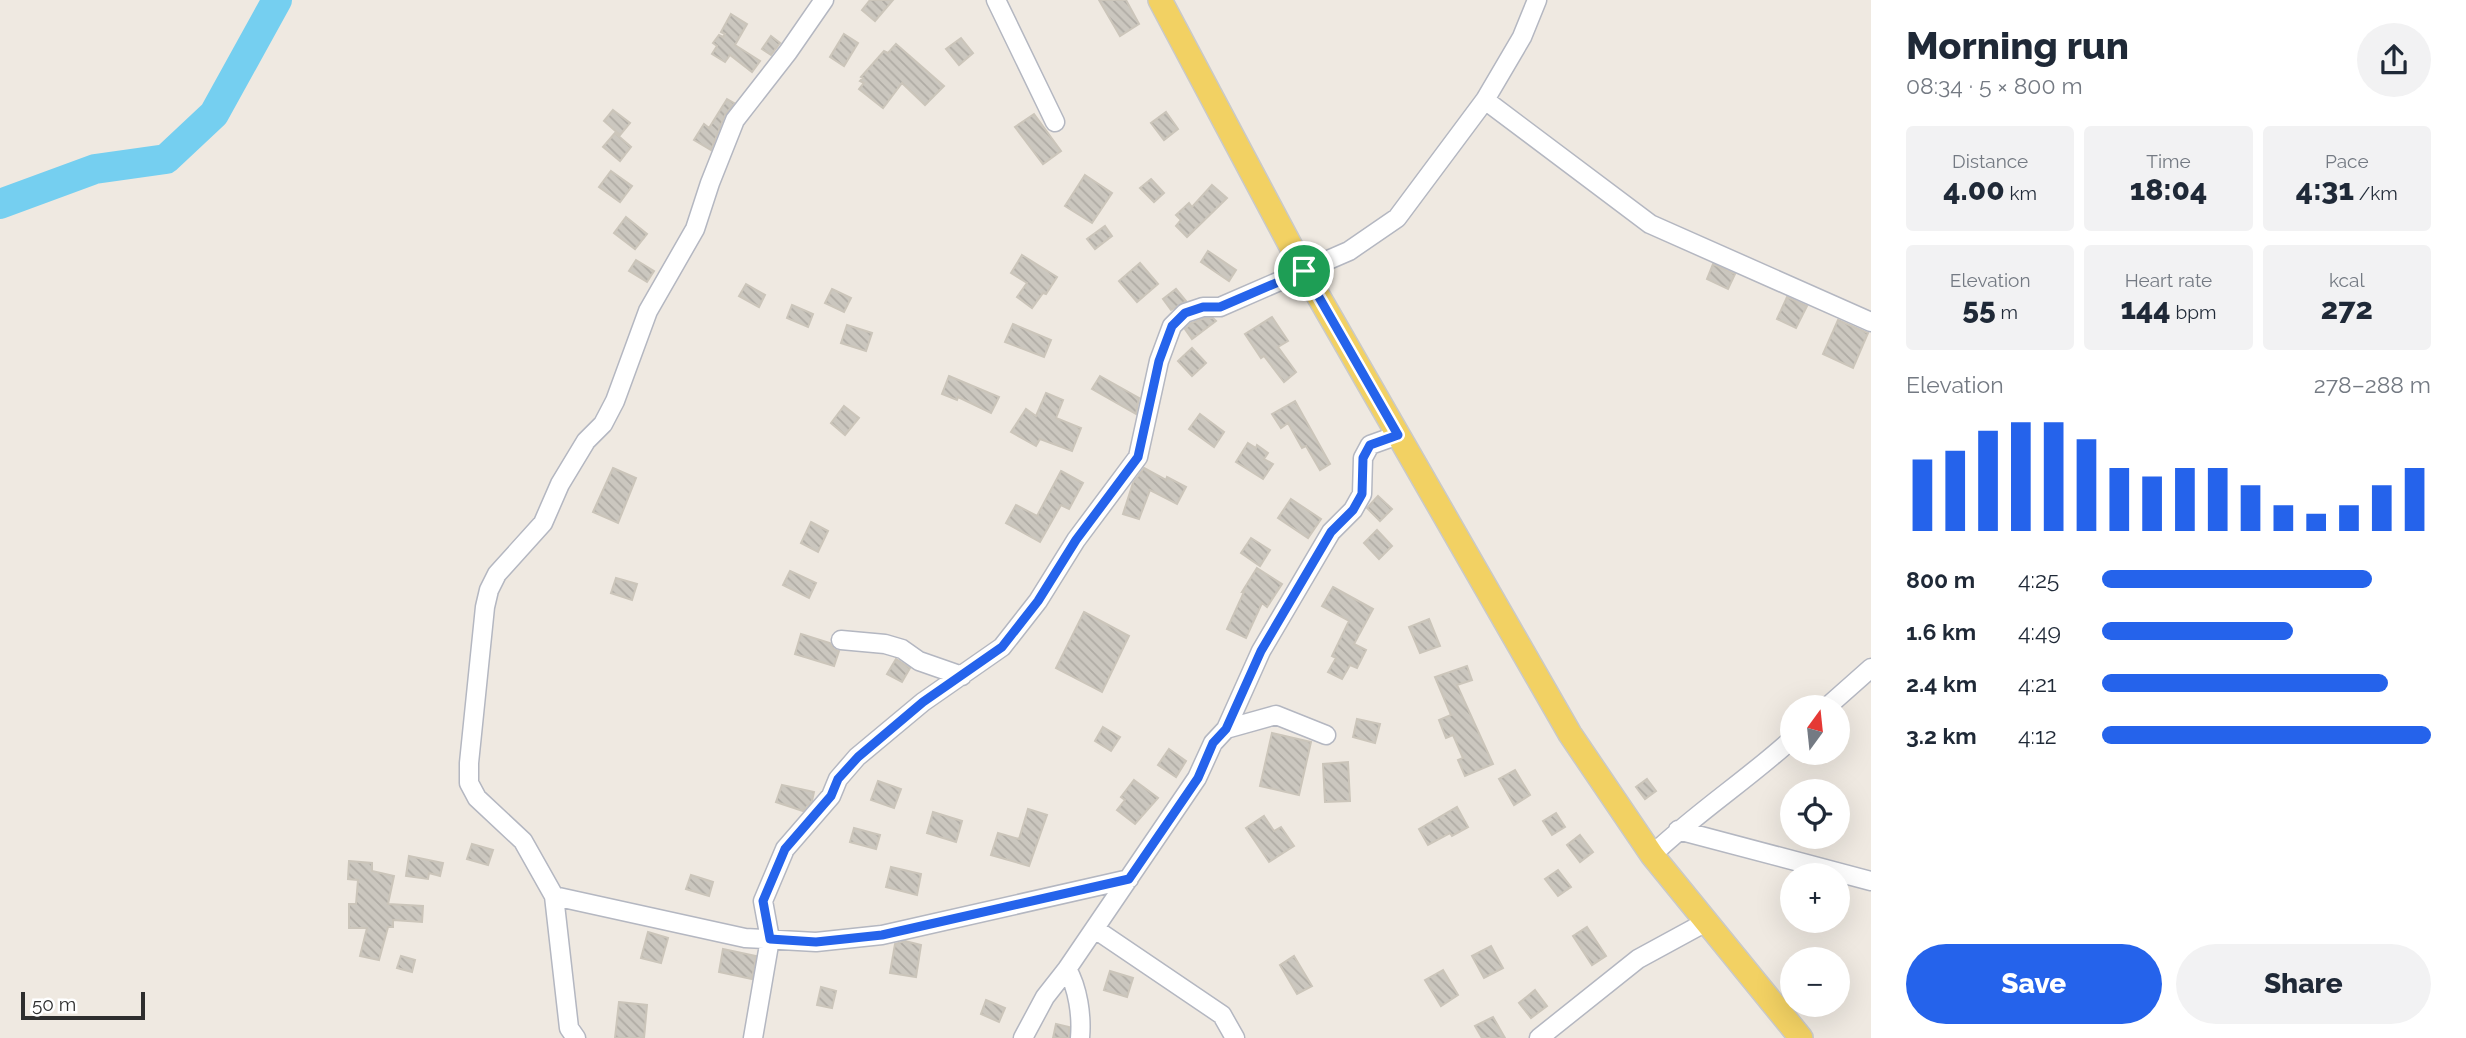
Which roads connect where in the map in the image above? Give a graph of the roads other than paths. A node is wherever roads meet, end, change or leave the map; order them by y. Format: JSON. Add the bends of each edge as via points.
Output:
{"nodes":[{"id":1,"x":824,"y":0,"type":"edge"},
{"id":2,"x":996,"y":0,"type":"edge"},
{"id":3,"x":1160,"y":0,"type":"edge"},
{"id":4,"x":1537,"y":0,"type":"edge"},
{"id":5,"x":1485,"y":100,"type":"junction"},
{"id":6,"x":1055,"y":122,"type":"dead end"},
{"id":7,"x":1304,"y":271,"type":"junction"},
{"id":8,"x":1871,"y":322,"type":"edge"},
{"id":9,"x":1398,"y":435,"type":"junction"},
{"id":10,"x":841,"y":640,"type":"dead end"},
{"id":11,"x":1871,"y":668,"type":"edge"},
{"id":12,"x":962,"y":676,"type":"junction"},
{"id":13,"x":1841,"y":695,"type":"edge"},
{"id":14,"x":1226,"y":729,"type":"junction"},
{"id":15,"x":1326,"y":735,"type":"dead end"},
{"id":16,"x":1780,"y":750,"type":"edge"},
{"id":17,"x":1678,"y":830,"type":"junction"},
{"id":18,"x":1652,"y":855,"type":"junction"},
{"id":19,"x":1129,"y":879,"type":"junction"},
{"id":20,"x":1871,"y":881,"type":"edge"},
{"id":21,"x":554,"y":896,"type":"junction"},
{"id":22,"x":1706,"y":922,"type":"junction"},
{"id":23,"x":1094,"y":929,"type":"junction"},
{"id":24,"x":770,"y":939,"type":"junction"},
{"id":25,"x":1067,"y":969,"type":"junction"},
{"id":26,"x":576,"y":1038,"type":"edge"},
{"id":27,"x":753,"y":1038,"type":"edge"},
{"id":28,"x":1023,"y":1038,"type":"edge"},
{"id":29,"x":1080,"y":1038,"type":"edge"},
{"id":30,"x":1235,"y":1038,"type":"edge"},
{"id":31,"x":1539,"y":1038,"type":"edge"},
{"id":32,"x":1801,"y":1038,"type":"edge"}],
"edges":[{"from":1,"to":21,"type":"street","via":[[735,120],[695,229],[648,311],[603,424],[586,441],[543,523],[497,574],[489,590],[469,783],[477,798],[523,841]]},
{"from":2,"to":6,"type":"street"},
{"from":3,"to":7,"type":"main road"},
{"from":4,"to":5,"type":"street","via":[[1522,37]]},
{"from":5,"to":7,"type":"street","via":[[1397,218],[1349,251]]},
{"from":5,"to":8,"type":"street","via":[[1650,224]]},
{"from":7,"to":9,"type":"main road"},
{"from":7,"to":12,"type":"street","via":[[1220,307],[1185,313],[1172,326],[1159,361],[1138,457],[1002,647]]},
{"from":9,"to":14,"type":"street","via":[[1370,445],[1363,458],[1362,494],[1331,532],[1261,651]]},
{"from":9,"to":18,"type":"main road","via":[[1570,734]]},
{"from":10,"to":12,"type":"street","via":[[885,643]]},
{"from":11,"to":13,"type":"street"},
{"from":12,"to":24,"type":"street","via":[[858,757],[785,849],[763,901]]},
{"from":14,"to":15,"type":"street","via":[[1276,715]]},
{"from":14,"to":19,"type":"street"},
{"from":16,"to":17,"type":"street"},
{"from":17,"to":18,"type":"street"},
{"from":17,"to":20,"type":"street"},
{"from":18,"to":22,"type":"main road"},
{"from":19,"to":23,"type":"street"},
{"from":19,"to":24,"type":"street","via":[[882,935],[816,942]]},
{"from":21,"to":24,"type":"street","via":[[745,938]]},
{"from":21,"to":26,"type":"street","via":[[569,1028]]},
{"from":22,"to":31,"type":"street","via":[[1638,959]]},
{"from":22,"to":32,"type":"main road"},
{"from":23,"to":25,"type":"street"},
{"from":23,"to":30,"type":"street","via":[[1222,1015]]},
{"from":24,"to":27,"type":"street"},
{"from":25,"to":28,"type":"street"},
{"from":25,"to":29,"type":"street","via":[[1073,979]]}]}
